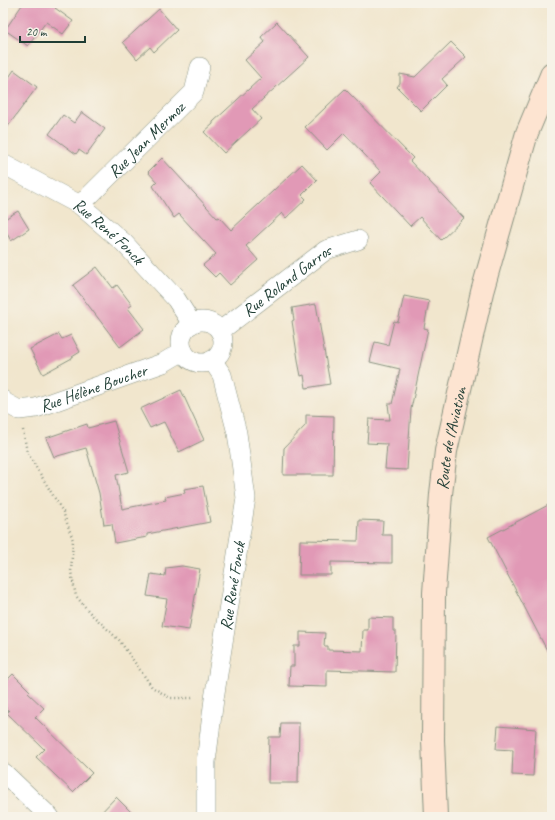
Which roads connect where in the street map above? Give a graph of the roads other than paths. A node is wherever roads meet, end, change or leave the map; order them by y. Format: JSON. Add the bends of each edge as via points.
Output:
{"nodes":[{"id":1,"x":200,"y":67,"type":"dead end"},
{"id":2,"x":552,"y":73,"type":"edge"},
{"id":3,"x":3,"y":164,"type":"edge"},
{"id":4,"x":80,"y":205,"type":"junction"},
{"id":5,"x":358,"y":240,"type":"dead end"},
{"id":6,"x":192,"y":324,"type":"junction"},
{"id":7,"x":220,"y":330,"type":"junction"},
{"id":8,"x":183,"y":351,"type":"junction"},
{"id":9,"x":212,"y":360,"type":"junction"},
{"id":10,"x":11,"y":405,"type":"edge"},
{"id":11,"x":6,"y":779,"type":"edge"},
{"id":12,"x":50,"y":817,"type":"edge"},
{"id":13,"x":206,"y":817,"type":"edge"},
{"id":14,"x":436,"y":817,"type":"edge"}],
"edges":[{"from":1,"to":4,"type":"street","name":"Rue Jean Mermoz","via":[[194,92]]},
{"from":2,"to":14,"type":"street","name":"Route de l'Aviation","via":[[527,133],[484,285],[446,451],[434,593],[433,740]]},
{"from":3,"to":4,"type":"street","name":"Rue René Fonck"},
{"from":4,"to":6,"type":"street","name":"Rue René Fonck","via":[[124,243],[176,299]]},
{"from":5,"to":7,"type":"street","name":"Rue Roland Garros","via":[[326,250]]},
{"from":6,"to":7,"type":"street","via":[[202,321],[212,323]]},
{"from":6,"to":8,"type":"street","via":[[182,336]]},
{"from":7,"to":9,"type":"street","via":[[223,337],[222,350]]},
{"from":8,"to":9,"type":"street","via":[[196,362]]},
{"from":8,"to":10,"type":"street","name":"Rue Hélène Boucher","via":[[155,366],[36,408]]},
{"from":9,"to":13,"type":"street","name":"Rue René Fonck","via":[[222,376],[237,433],[246,498],[206,762]]},
{"from":11,"to":12,"type":"street"}]}
